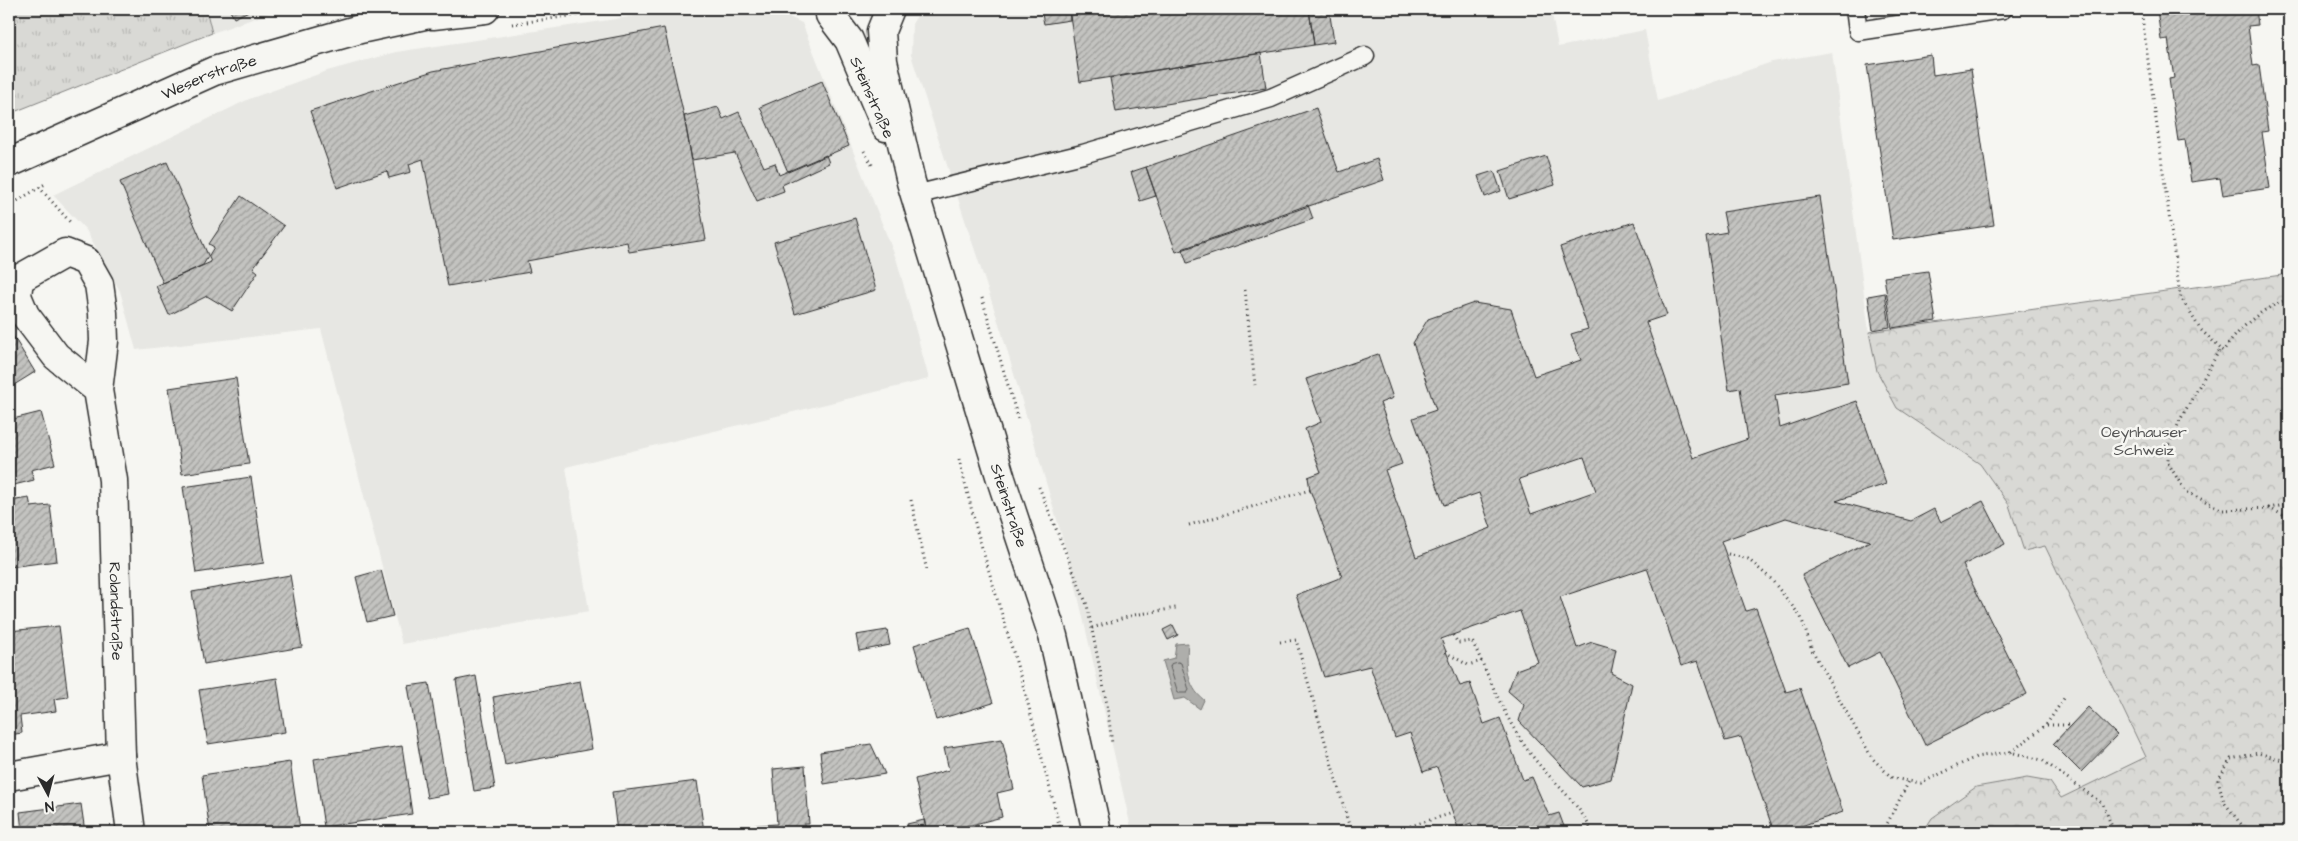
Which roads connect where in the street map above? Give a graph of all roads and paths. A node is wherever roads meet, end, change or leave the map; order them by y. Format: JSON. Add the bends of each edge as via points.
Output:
{"nodes":[{"id":1,"x":452,"y":9,"type":"edge"},
{"id":2,"x":621,"y":9,"type":"edge"},
{"id":3,"x":888,"y":9,"type":"edge"},
{"id":4,"x":1855,"y":9,"type":"edge"},
{"id":5,"x":2003,"y":9,"type":"edge"},
{"id":6,"x":2141,"y":9,"type":"edge"},
{"id":7,"x":827,"y":12,"type":"edge"},
{"id":8,"x":417,"y":17,"type":"junction"},
{"id":9,"x":496,"y":17,"type":"edge"},
{"id":10,"x":1365,"y":56,"type":"dead end"},
{"id":11,"x":861,"y":145,"type":"dead end"},
{"id":12,"x":9,"y":162,"type":"edge"},
{"id":13,"x":875,"y":170,"type":"dead end"},
{"id":14,"x":47,"y":183,"type":"dead end"},
{"id":15,"x":913,"y":189,"type":"junction"},
{"id":16,"x":9,"y":206,"type":"edge"},
{"id":17,"x":1245,"y":290,"type":"dead end"},
{"id":18,"x":2289,"y":299,"type":"edge"},
{"id":19,"x":2222,"y":351,"type":"junction"},
{"id":20,"x":1255,"y":385,"type":"dead end"},
{"id":21,"x":98,"y":390,"type":"junction"},
{"id":22,"x":958,"y":455,"type":"dead end"},
{"id":23,"x":1310,"y":490,"type":"dead end"},
{"id":24,"x":911,"y":500,"type":"dead end"},
{"id":25,"x":2289,"y":504,"type":"edge"},
{"id":26,"x":2269,"y":508,"type":"junction"},
{"id":27,"x":2289,"y":518,"type":"edge"},
{"id":28,"x":1189,"y":526,"type":"dead end"},
{"id":29,"x":1728,"y":554,"type":"dead end"},
{"id":30,"x":927,"y":571,"type":"dead end"},
{"id":31,"x":1087,"y":605,"type":"dead end"},
{"id":32,"x":1176,"y":608,"type":"dead end"},
{"id":33,"x":1092,"y":628,"type":"junction"},
{"id":34,"x":1454,"y":635,"type":"dead end"},
{"id":35,"x":1280,"y":642,"type":"dead end"},
{"id":36,"x":1445,"y":652,"type":"dead end"},
{"id":37,"x":1482,"y":661,"type":"junction"},
{"id":38,"x":2065,"y":697,"type":"dead end"},
{"id":39,"x":2046,"y":725,"type":"junction"},
{"id":40,"x":2070,"y":725,"type":"dead end"},
{"id":41,"x":2010,"y":752,"type":"junction"},
{"id":42,"x":1113,"y":753,"type":"dead end"},
{"id":43,"x":120,"y":756,"type":"junction"},
{"id":44,"x":2289,"y":762,"type":"edge"},
{"id":45,"x":9,"y":776,"type":"edge"},
{"id":46,"x":1908,"y":781,"type":"junction"},
{"id":47,"x":1453,"y":813,"type":"dead end"},
{"id":48,"x":131,"y":832,"type":"edge"},
{"id":49,"x":1061,"y":832,"type":"edge"},
{"id":50,"x":1097,"y":832,"type":"edge"},
{"id":51,"x":1351,"y":832,"type":"edge"},
{"id":52,"x":1391,"y":832,"type":"edge"},
{"id":53,"x":1592,"y":832,"type":"edge"},
{"id":54,"x":1883,"y":832,"type":"edge"},
{"id":55,"x":2114,"y":832,"type":"edge"},
{"id":56,"x":2247,"y":832,"type":"edge"}],
"edges":[{"from":1,"to":8,"type":"street","name":"Weserstraße"},
{"from":2,"to":9,"type":"path"},
{"from":3,"to":7,"type":"street","via":[[870,20],[856,22],[843,21]]},
{"from":3,"to":15,"type":"street","name":"Steinstraße","via":[[881,31],[883,61]]},
{"from":4,"to":5,"type":"lane","via":[[1858,31]]},
{"from":6,"to":19,"type":"path","via":[[2180,296],[2200,329]]},
{"from":7,"to":15,"type":"street","name":"Steinstraße","via":[[849,40]]},
{"from":8,"to":9,"type":"street","name":"Weserstraße"},
{"from":8,"to":12,"type":"street","name":"Weserstraße","via":[[360,29],[214,71]]},
{"from":10,"to":15,"type":"lane","via":[[1271,98],[1083,154]]},
{"from":11,"to":13,"type":"path"},
{"from":14,"to":16,"type":"path"},
{"from":15,"to":50,"type":"street","name":"Steinstraße","via":[[1052,636]]},
{"from":17,"to":20,"type":"path"},
{"from":18,"to":19,"type":"path","via":[[2268,306],[2240,329]]},
{"from":19,"to":26,"type":"path","via":[[2220,349],[2180,420],[2168,448],[2168,463],[2185,491],[2223,510]]},
{"from":21,"to":21,"type":"street","name":"Rolandstraße","via":[[56,356],[16,296],[19,279],[65,253],[86,262],[99,284],[104,341]]},
{"from":21,"to":43,"type":"street","name":"Rolandstraße","via":[[113,480]]},
{"from":22,"to":49,"type":"path"},
{"from":23,"to":28,"type":"path"},
{"from":24,"to":30,"type":"path"},
{"from":25,"to":26,"type":"path"},
{"from":26,"to":27,"type":"path"},
{"from":29,"to":46,"type":"path","via":[[1748,559],[1771,579],[1801,616],[1812,650],[1872,758],[1892,778]]},
{"from":31,"to":33,"type":"path"},
{"from":32,"to":33,"type":"path","via":[[1134,615]]},
{"from":33,"to":42,"type":"path"},
{"from":34,"to":37,"type":"path","via":[[1458,643],[1472,641]]},
{"from":35,"to":51,"type":"path","via":[[1296,640]]},
{"from":36,"to":37,"type":"path","via":[[1468,665]]},
{"from":37,"to":53,"type":"path","via":[[1516,733],[1533,758],[1584,815]]},
{"from":38,"to":39,"type":"path"},
{"from":39,"to":40,"type":"path"},
{"from":39,"to":41,"type":"path"},
{"from":41,"to":46,"type":"path","via":[[1976,756],[1921,783]]},
{"from":41,"to":55,"type":"path","via":[[2042,760],[2103,804]]},
{"from":43,"to":45,"type":"street"},
{"from":43,"to":48,"type":"street","name":"Rolandstraße"},
{"from":44,"to":56,"type":"path","via":[[2258,753],[2231,759],[2218,780],[2224,802]]},
{"from":46,"to":54,"type":"path"},
{"from":47,"to":52,"type":"path"}]}
